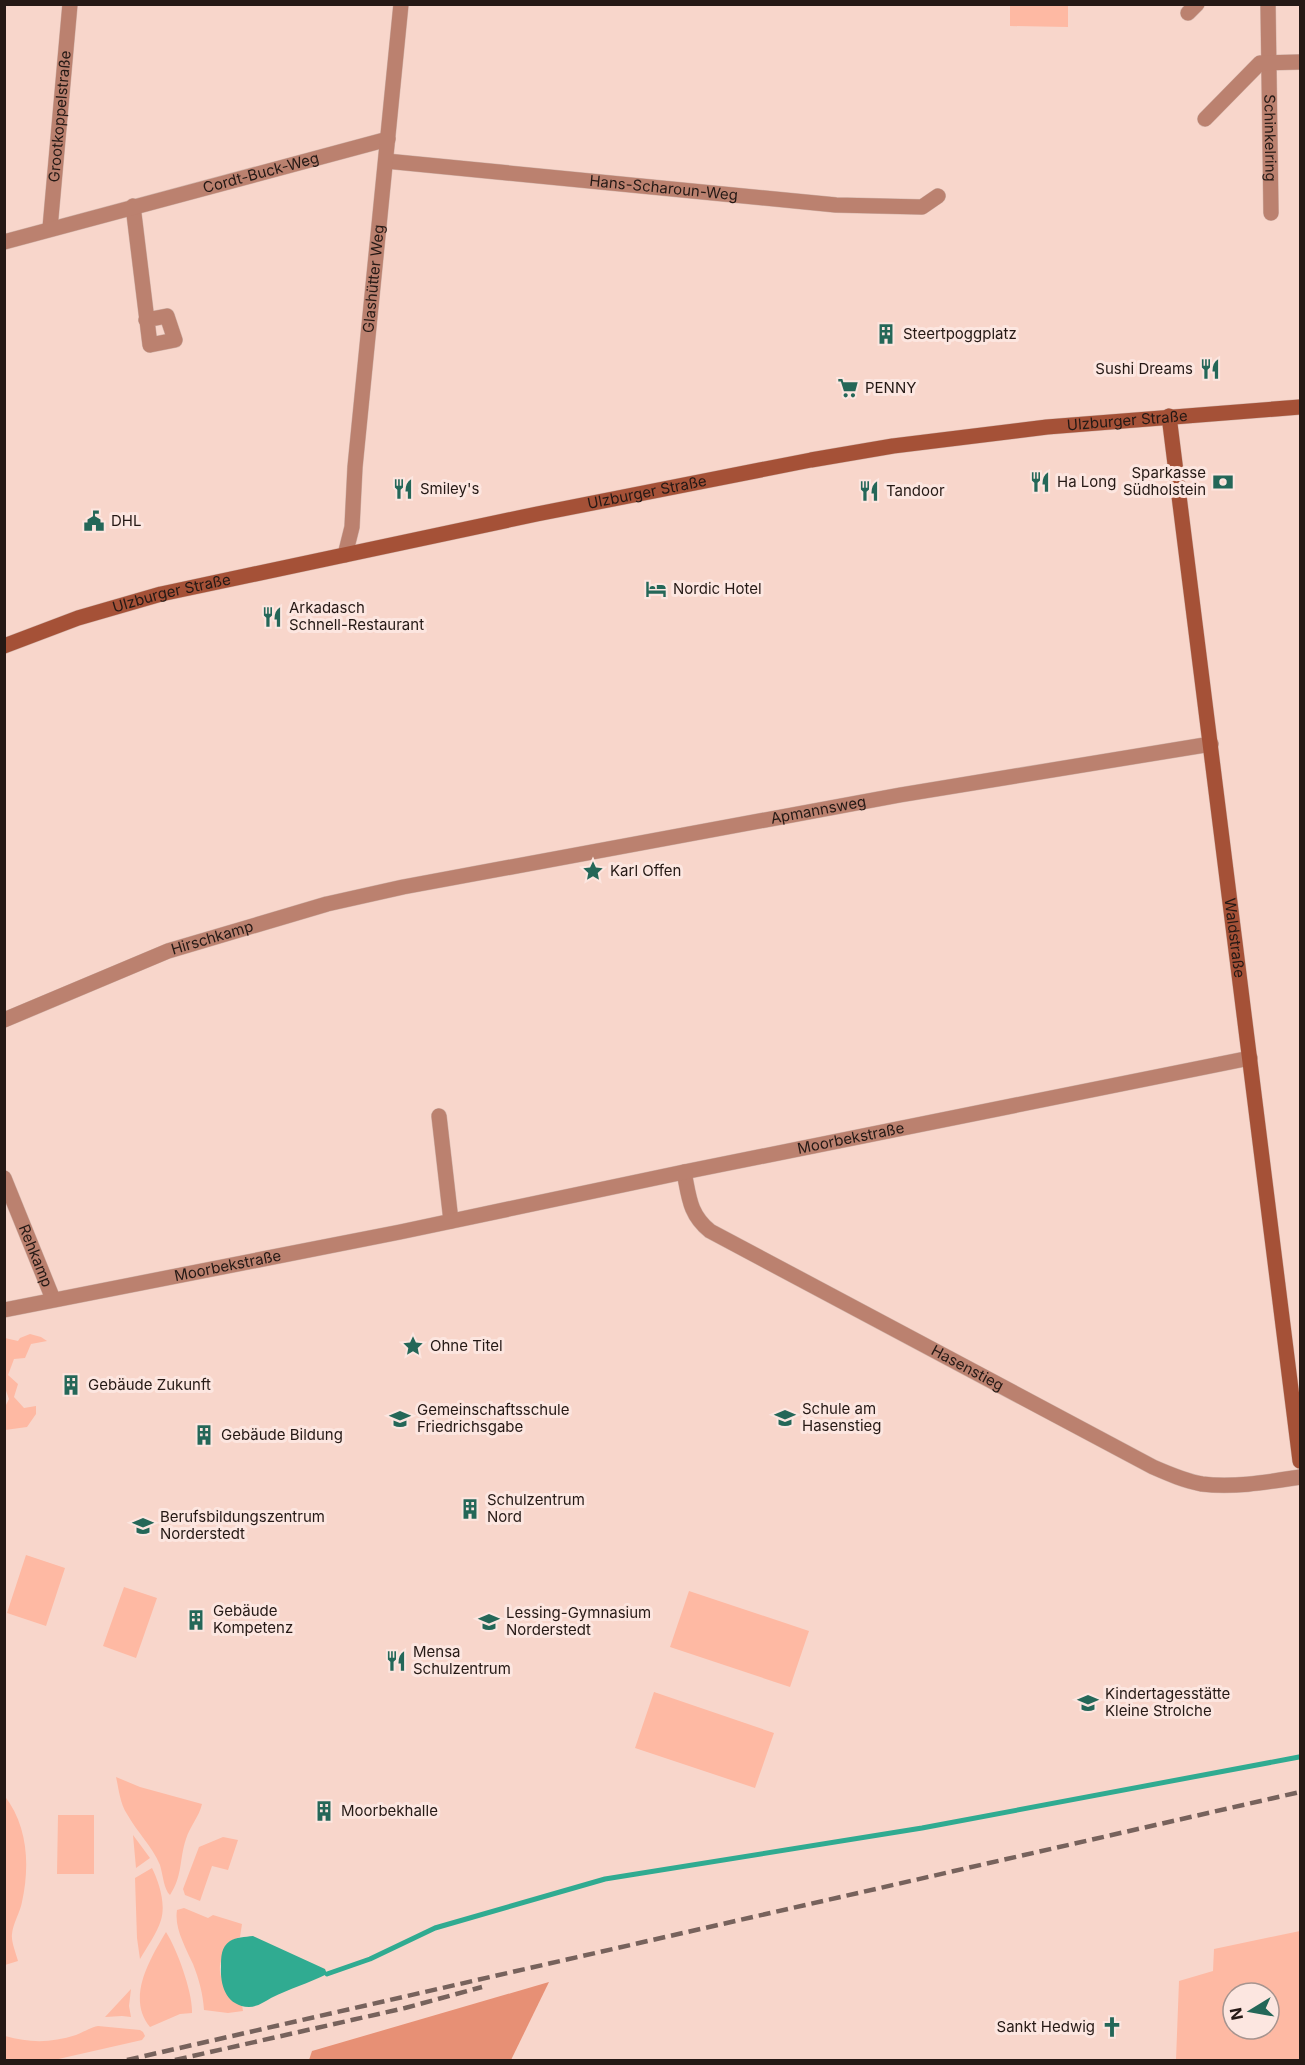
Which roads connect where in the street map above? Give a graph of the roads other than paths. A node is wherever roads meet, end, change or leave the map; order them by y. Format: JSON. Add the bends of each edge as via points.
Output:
{"nodes":[{"id":1,"x":70,"y":4,"type":"edge"},
{"id":2,"x":401,"y":4,"type":"edge"},
{"id":3,"x":1268,"y":4,"type":"edge"},
{"id":4,"x":1300,"y":62,"type":"edge"},
{"id":5,"x":1269,"y":63,"type":"junction"},
{"id":6,"x":1205,"y":119,"type":"dead end"},
{"id":7,"x":388,"y":139,"type":"junction"},
{"id":8,"x":386,"y":161,"type":"junction"},
{"id":9,"x":938,"y":196,"type":"dead end"},
{"id":10,"x":134,"y":206,"type":"junction"},
{"id":11,"x":1271,"y":213,"type":"dead end"},
{"id":12,"x":50,"y":228,"type":"junction"},
{"id":13,"x":4,"y":242,"type":"edge"},
{"id":14,"x":147,"y":320,"type":"dead end"},
{"id":15,"x":1300,"y":407,"type":"edge"},
{"id":16,"x":1169,"y":416,"type":"junction"},
{"id":17,"x":345,"y":555,"type":"junction"},
{"id":18,"x":4,"y":646,"type":"edge"},
{"id":19,"x":1211,"y":744,"type":"junction"},
{"id":20,"x":429,"y":882,"type":"joint"},
{"id":21,"x":4,"y":1020,"type":"edge"},
{"id":22,"x":1250,"y":1058,"type":"junction"},
{"id":23,"x":439,"y":1116,"type":"dead end"},
{"id":24,"x":684,"y":1172,"type":"junction"},
{"id":25,"x":4,"y":1178,"type":"edge"},
{"id":26,"x":451,"y":1221,"type":"junction"},
{"id":27,"x":53,"y":1299,"type":"junction"},
{"id":28,"x":4,"y":1310,"type":"edge"},
{"id":29,"x":1300,"y":1461,"type":"edge"},
{"id":30,"x":1300,"y":1477,"type":"edge"}],
"edges":[{"from":1,"to":12,"type":"street","name":"Grootkoppelstraße"},
{"from":2,"to":7,"type":"street","name":"Glashütter Weg"},
{"from":3,"to":5,"type":"street","name":"Schinkelring"},
{"from":4,"to":5,"type":"street"},
{"from":5,"to":6,"type":"street","via":[[1260,63]]},
{"from":5,"to":11,"type":"street","name":"Schinkelring"},
{"from":7,"to":8,"type":"street","name":"Glashütter Weg"},
{"from":7,"to":10,"type":"street","name":"Cordt-Buck-Weg"},
{"from":8,"to":9,"type":"street","name":"Hans-Scharoun-Weg","via":[[840,205],[922,207]]},
{"from":8,"to":17,"type":"street","name":"Glashütter Weg","via":[[352,527]]},
{"from":10,"to":12,"type":"street","name":"Cordt-Buck-Weg"},
{"from":10,"to":14,"type":"street"},
{"from":12,"to":13,"type":"street","name":"Cordt-Buck-Weg"},
{"from":15,"to":16,"type":"main road","name":"Ulzburger Straße"},
{"from":16,"to":17,"type":"main road","name":"Ulzburger Straße","via":[[1001,432],[819,458]]},
{"from":16,"to":19,"type":"main road","name":"Waldstraße"},
{"from":17,"to":18,"type":"main road","name":"Ulzburger Straße","via":[[141,599]]},
{"from":19,"to":20,"type":"street","name":"Apmannsweg","via":[[900,795]]},
{"from":19,"to":22,"type":"main road","name":"Waldstraße"},
{"from":20,"to":21,"type":"street","name":"Hirschkamp","via":[[327,904],[168,951]]},
{"from":22,"to":24,"type":"street","name":"Moorbekstraße"},
{"from":22,"to":29,"type":"main road","name":"Waldstraße"},
{"from":23,"to":26,"type":"street"},
{"from":24,"to":26,"type":"street","name":"Moorbekstraße"},
{"from":24,"to":30,"type":"street","name":"Hasenstieg","via":[[692,1209],[710,1231],[1153,1467],[1200,1484]]},
{"from":25,"to":27,"type":"street","name":"Rehkamp"},
{"from":26,"to":27,"type":"street","name":"Moorbekstraße"},
{"from":27,"to":28,"type":"street","name":"Moorbekstraße"}]}
